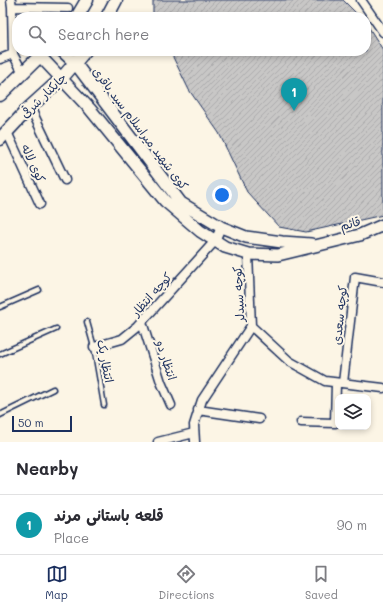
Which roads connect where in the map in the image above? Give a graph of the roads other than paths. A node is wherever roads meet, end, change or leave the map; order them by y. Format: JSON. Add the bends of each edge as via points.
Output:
{"nodes":[{"id":1,"x":87,"y":0,"type":"edge"},
{"id":2,"x":116,"y":0,"type":"edge"},
{"id":3,"x":361,"y":0,"type":"edge"},
{"id":4,"x":11,"y":4,"type":"edge"},
{"id":5,"x":68,"y":8,"type":"dead end"},
{"id":6,"x":80,"y":12,"type":"edge"},
{"id":7,"x":110,"y":12,"type":"edge"},
{"id":8,"x":369,"y":12,"type":"edge"},
{"id":9,"x":371,"y":15,"type":"edge"},
{"id":10,"x":12,"y":29,"type":"edge"},
{"id":11,"x":383,"y":32,"type":"edge"},
{"id":12,"x":12,"y":54,"type":"edge"},
{"id":13,"x":14,"y":56,"type":"edge"},
{"id":14,"x":40,"y":56,"type":"edge"},
{"id":15,"x":45,"y":56,"type":"edge"},
{"id":16,"x":67,"y":56,"type":"edge"},
{"id":17,"x":81,"y":56,"type":"edge"},
{"id":18,"x":0,"y":59,"type":"edge"},
{"id":19,"x":75,"y":63,"type":"junction"},
{"id":20,"x":23,"y":73,"type":"junction"},
{"id":21,"x":62,"y":78,"type":"junction"},
{"id":22,"x":0,"y":95,"type":"edge"},
{"id":23,"x":30,"y":107,"type":"junction"},
{"id":24,"x":3,"y":135,"type":"edge"},
{"id":25,"x":65,"y":180,"type":"dead end"},
{"id":26,"x":40,"y":204,"type":"dead end"},
{"id":27,"x":383,"y":225,"type":"edge"},
{"id":28,"x":221,"y":227,"type":"junction"},
{"id":29,"x":215,"y":241,"type":"junction"},
{"id":30,"x":324,"y":244,"type":"junction"},
{"id":31,"x":248,"y":254,"type":"junction"},
{"id":32,"x":383,"y":282,"type":"edge"},
{"id":33,"x":40,"y":290,"type":"dead end"},
{"id":34,"x":0,"y":308,"type":"edge"},
{"id":35,"x":87,"y":322,"type":"dead end"},
{"id":36,"x":142,"y":322,"type":"junction"},
{"id":37,"x":251,"y":326,"type":"junction"},
{"id":38,"x":56,"y":329,"type":"dead end"},
{"id":39,"x":94,"y":347,"type":"junction"},
{"id":40,"x":0,"y":354,"type":"edge"},
{"id":41,"x":340,"y":383,"type":"junction"},
{"id":42,"x":383,"y":388,"type":"edge"},
{"id":43,"x":53,"y":389,"type":"dead end"},
{"id":44,"x":104,"y":405,"type":"dead end"},
{"id":45,"x":171,"y":406,"type":"dead end"},
{"id":46,"x":198,"y":410,"type":"junction"},
{"id":47,"x":0,"y":415,"type":"edge"},
{"id":48,"x":259,"y":419,"type":"dead end"},
{"id":49,"x":301,"y":422,"type":"dead end"},
{"id":50,"x":194,"y":433,"type":"junction"},
{"id":51,"x":158,"y":442,"type":"edge"},
{"id":52,"x":195,"y":442,"type":"edge"}],
"edges":[{"from":1,"to":6,"type":"main road"},
{"from":2,"to":7,"type":"main road"},
{"from":3,"to":8,"type":"street"},
{"from":4,"to":5,"type":"street"},
{"from":4,"to":10,"type":"street"},
{"from":9,"to":11,"type":"street"},
{"from":12,"to":18,"type":"street"},
{"from":13,"to":20,"type":"street"},
{"from":14,"to":20,"type":"main road"},
{"from":15,"to":21,"type":"street","name":"کوی شهید میراسلام سید باقری"},
{"from":16,"to":19,"type":"street","name":"کوی شهید میراسلام سید باقری"},
{"from":17,"to":19,"type":"main road","name":"چایکنار شرقی"},
{"from":19,"to":21,"type":"main road","name":"چایکنار شرقی"},
{"from":19,"to":28,"type":"street","name":"کوی شهید میراسلام سید باقری","via":[[181,203]]},
{"from":20,"to":22,"type":"main road"},
{"from":21,"to":23,"type":"main road","name":"چایکنار شرقی"},
{"from":21,"to":29,"type":"street","name":"کوی شهید میراسلام سید باقری","via":[[165,201]]},
{"from":23,"to":24,"type":"main road","name":"چایکنار شرقی"},
{"from":23,"to":25,"type":"street"},
{"from":24,"to":26,"type":"street","name":"کوی لاله"},
{"from":27,"to":30,"type":"street","name":"قائم","via":[[360,235]]},
{"from":28,"to":29,"type":"street","name":"کوچه انتظار"},
{"from":28,"to":30,"type":"street","name":"کوی شهید میراسلام سید باقری","via":[[246,237]]},
{"from":29,"to":31,"type":"street","name":"کوی شهید میراسلام سید باقری"},
{"from":29,"to":36,"type":"street","name":"کوچه انتظار"},
{"from":30,"to":31,"type":"street","name":"کوی شهید میراسلام سید باقری","via":[[278,255]]},
{"from":31,"to":37,"type":"street","name":"کوچه سیدلر"},
{"from":32,"to":41,"type":"street","name":"کوچه سعدی","via":[[355,277]]},
{"from":33,"to":34,"type":"lane"},
{"from":35,"to":39,"type":"lane","name":"اتتظار یک"},
{"from":36,"to":39,"type":"street","name":"کوچه انتظار","via":[[122,339]]},
{"from":36,"to":45,"type":"street","name":"انتظار دو"},
{"from":37,"to":41,"type":"street","name":"کوچه سیدلر","via":[[289,360],[325,381]]},
{"from":37,"to":46,"type":"street"},
{"from":38,"to":40,"type":"lane"},
{"from":39,"to":44,"type":"lane","name":"اتتظار یک"},
{"from":41,"to":42,"type":"street","name":"کوچه سیدلر"},
{"from":41,"to":49,"type":"street","via":[[335,423]]},
{"from":43,"to":47,"type":"lane"},
{"from":46,"to":48,"type":"street"},
{"from":46,"to":50,"type":"street"},
{"from":50,"to":51,"type":"street"},
{"from":50,"to":52,"type":"street"}]}
